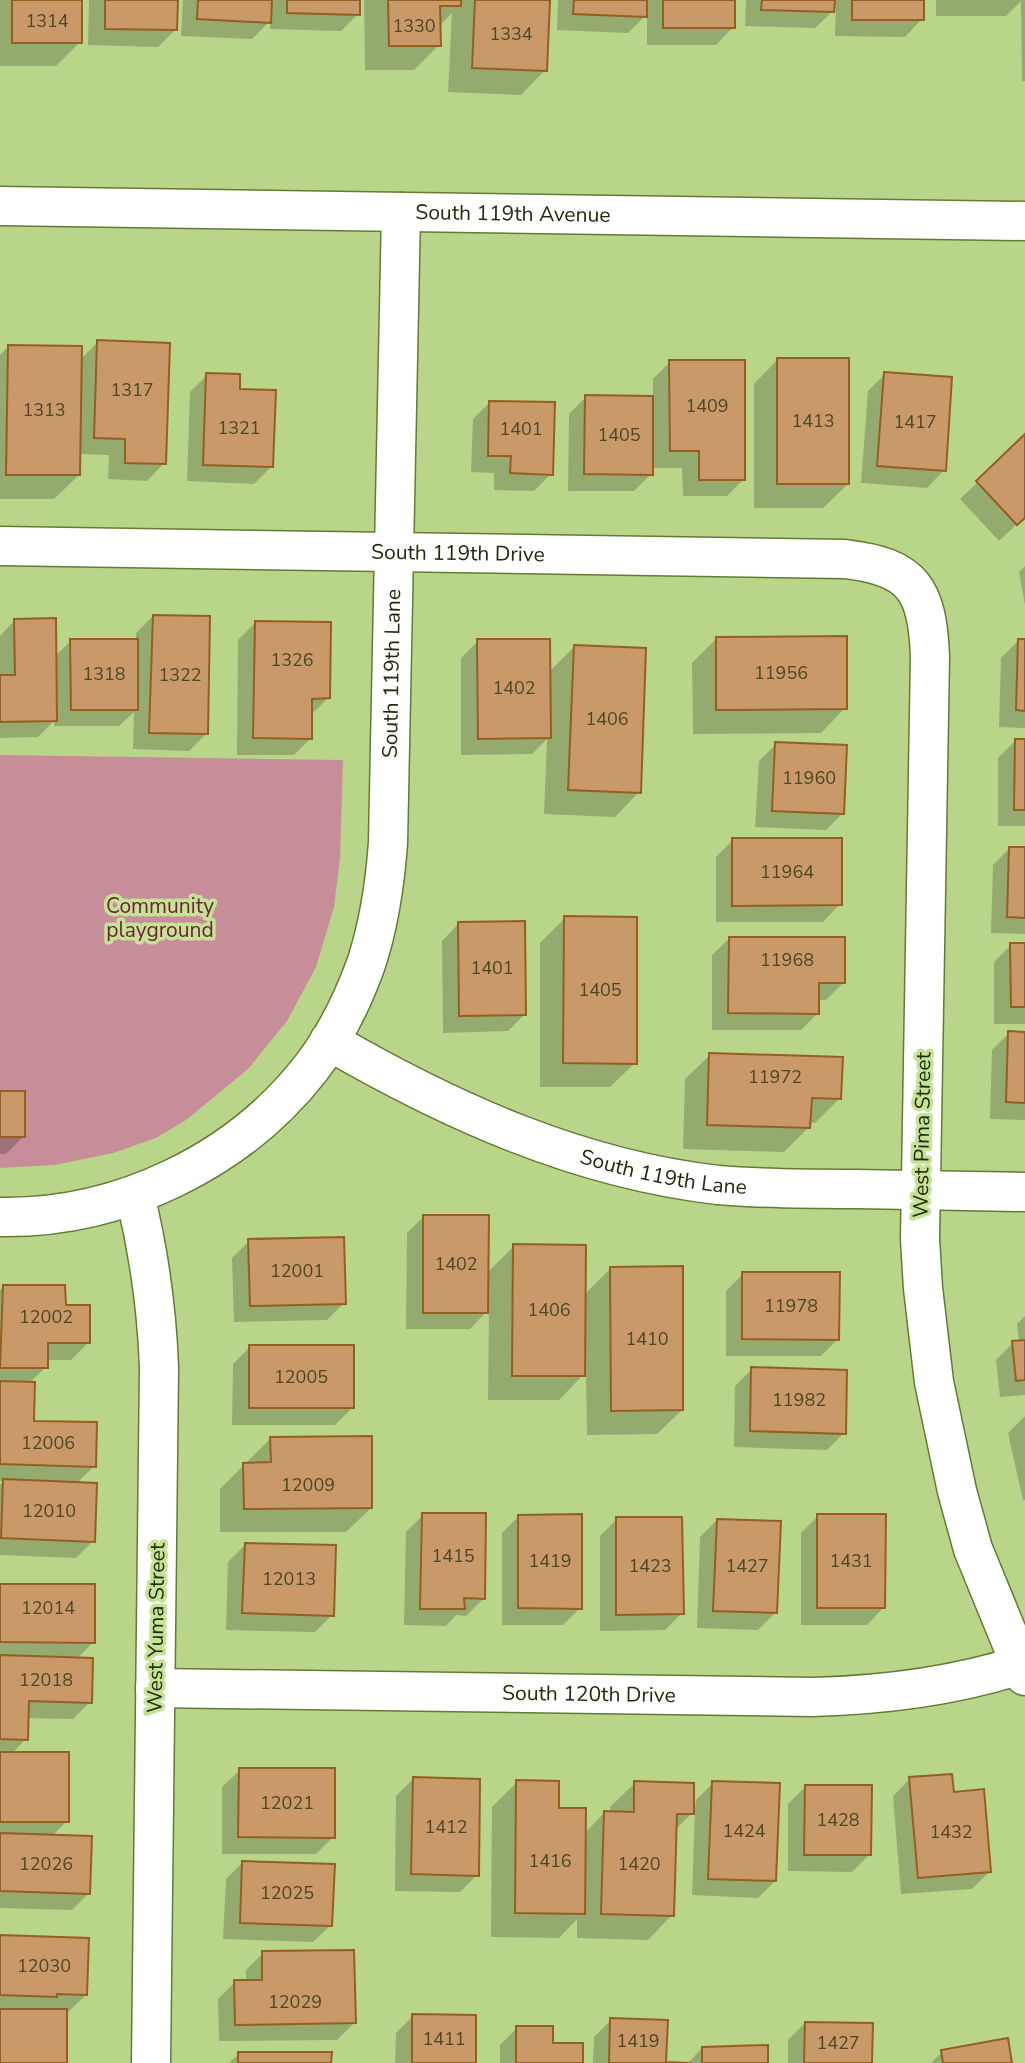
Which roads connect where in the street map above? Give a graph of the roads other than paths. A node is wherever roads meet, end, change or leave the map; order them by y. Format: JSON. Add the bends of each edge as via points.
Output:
{"nodes":[{"id":1,"x":0,"y":206,"type":"edge"},
{"id":2,"x":401,"y":212,"type":"junction"},
{"id":3,"x":1025,"y":221,"type":"edge"},
{"id":4,"x":0,"y":546,"type":"edge"},
{"id":5,"x":394,"y":551,"type":"junction"},
{"id":6,"x":911,"y":582,"type":"joint"},
{"id":7,"x":329,"y":1041,"type":"junction"},
{"id":8,"x":921,"y":1190,"type":"junction"},
{"id":9,"x":1025,"y":1192,"type":"edge"},
{"id":10,"x":135,"y":1195,"type":"junction"},
{"id":11,"x":0,"y":1217,"type":"edge"},
{"id":12,"x":1022,"y":1670,"type":"edge"},
{"id":13,"x":155,"y":1688,"type":"junction"},
{"id":14,"x":151,"y":2063,"type":"edge"}],
"edges":[{"from":1,"to":2,"type":"street","name":"South 119th Avenue"},
{"from":2,"to":3,"type":"street","name":"South 119th Avenue"},
{"from":2,"to":5,"type":"street","name":"South 119th Lane"},
{"from":4,"to":5,"type":"street","name":"South 119th Drive"},
{"from":5,"to":6,"type":"street","name":"South 119th Drive","via":[[845,559],[868,561]]},
{"from":5,"to":7,"type":"street","name":"South 119th Lane","via":[[385,882],[366,964]]},
{"from":6,"to":8,"type":"street","name":"West Pima Street","via":[[924,605],[930,656]]},
{"from":7,"to":8,"type":"street","name":"South 119th Lane","via":[[468,1114],[524,1138],[621,1168],[717,1185]]},
{"from":7,"to":10,"type":"street","name":"South 119th Lane","via":[[312,1068],[259,1123],[198,1165]]},
{"from":8,"to":9,"type":"street","name":"South 119th Lane"},
{"from":8,"to":12,"type":"street","name":"West Pima Street","via":[[923,1288],[944,1437],[973,1549]]},
{"from":10,"to":11,"type":"street","name":"South 119th Lane","via":[[60,1214]]},
{"from":10,"to":13,"type":"street","name":"West Yuma Street","via":[[153,1285],[159,1368]]},
{"from":12,"to":13,"type":"street","name":"South 120th Drive","via":[[944,1686],[813,1697]]},
{"from":13,"to":14,"type":"street","name":"West Yuma Street"}]}
